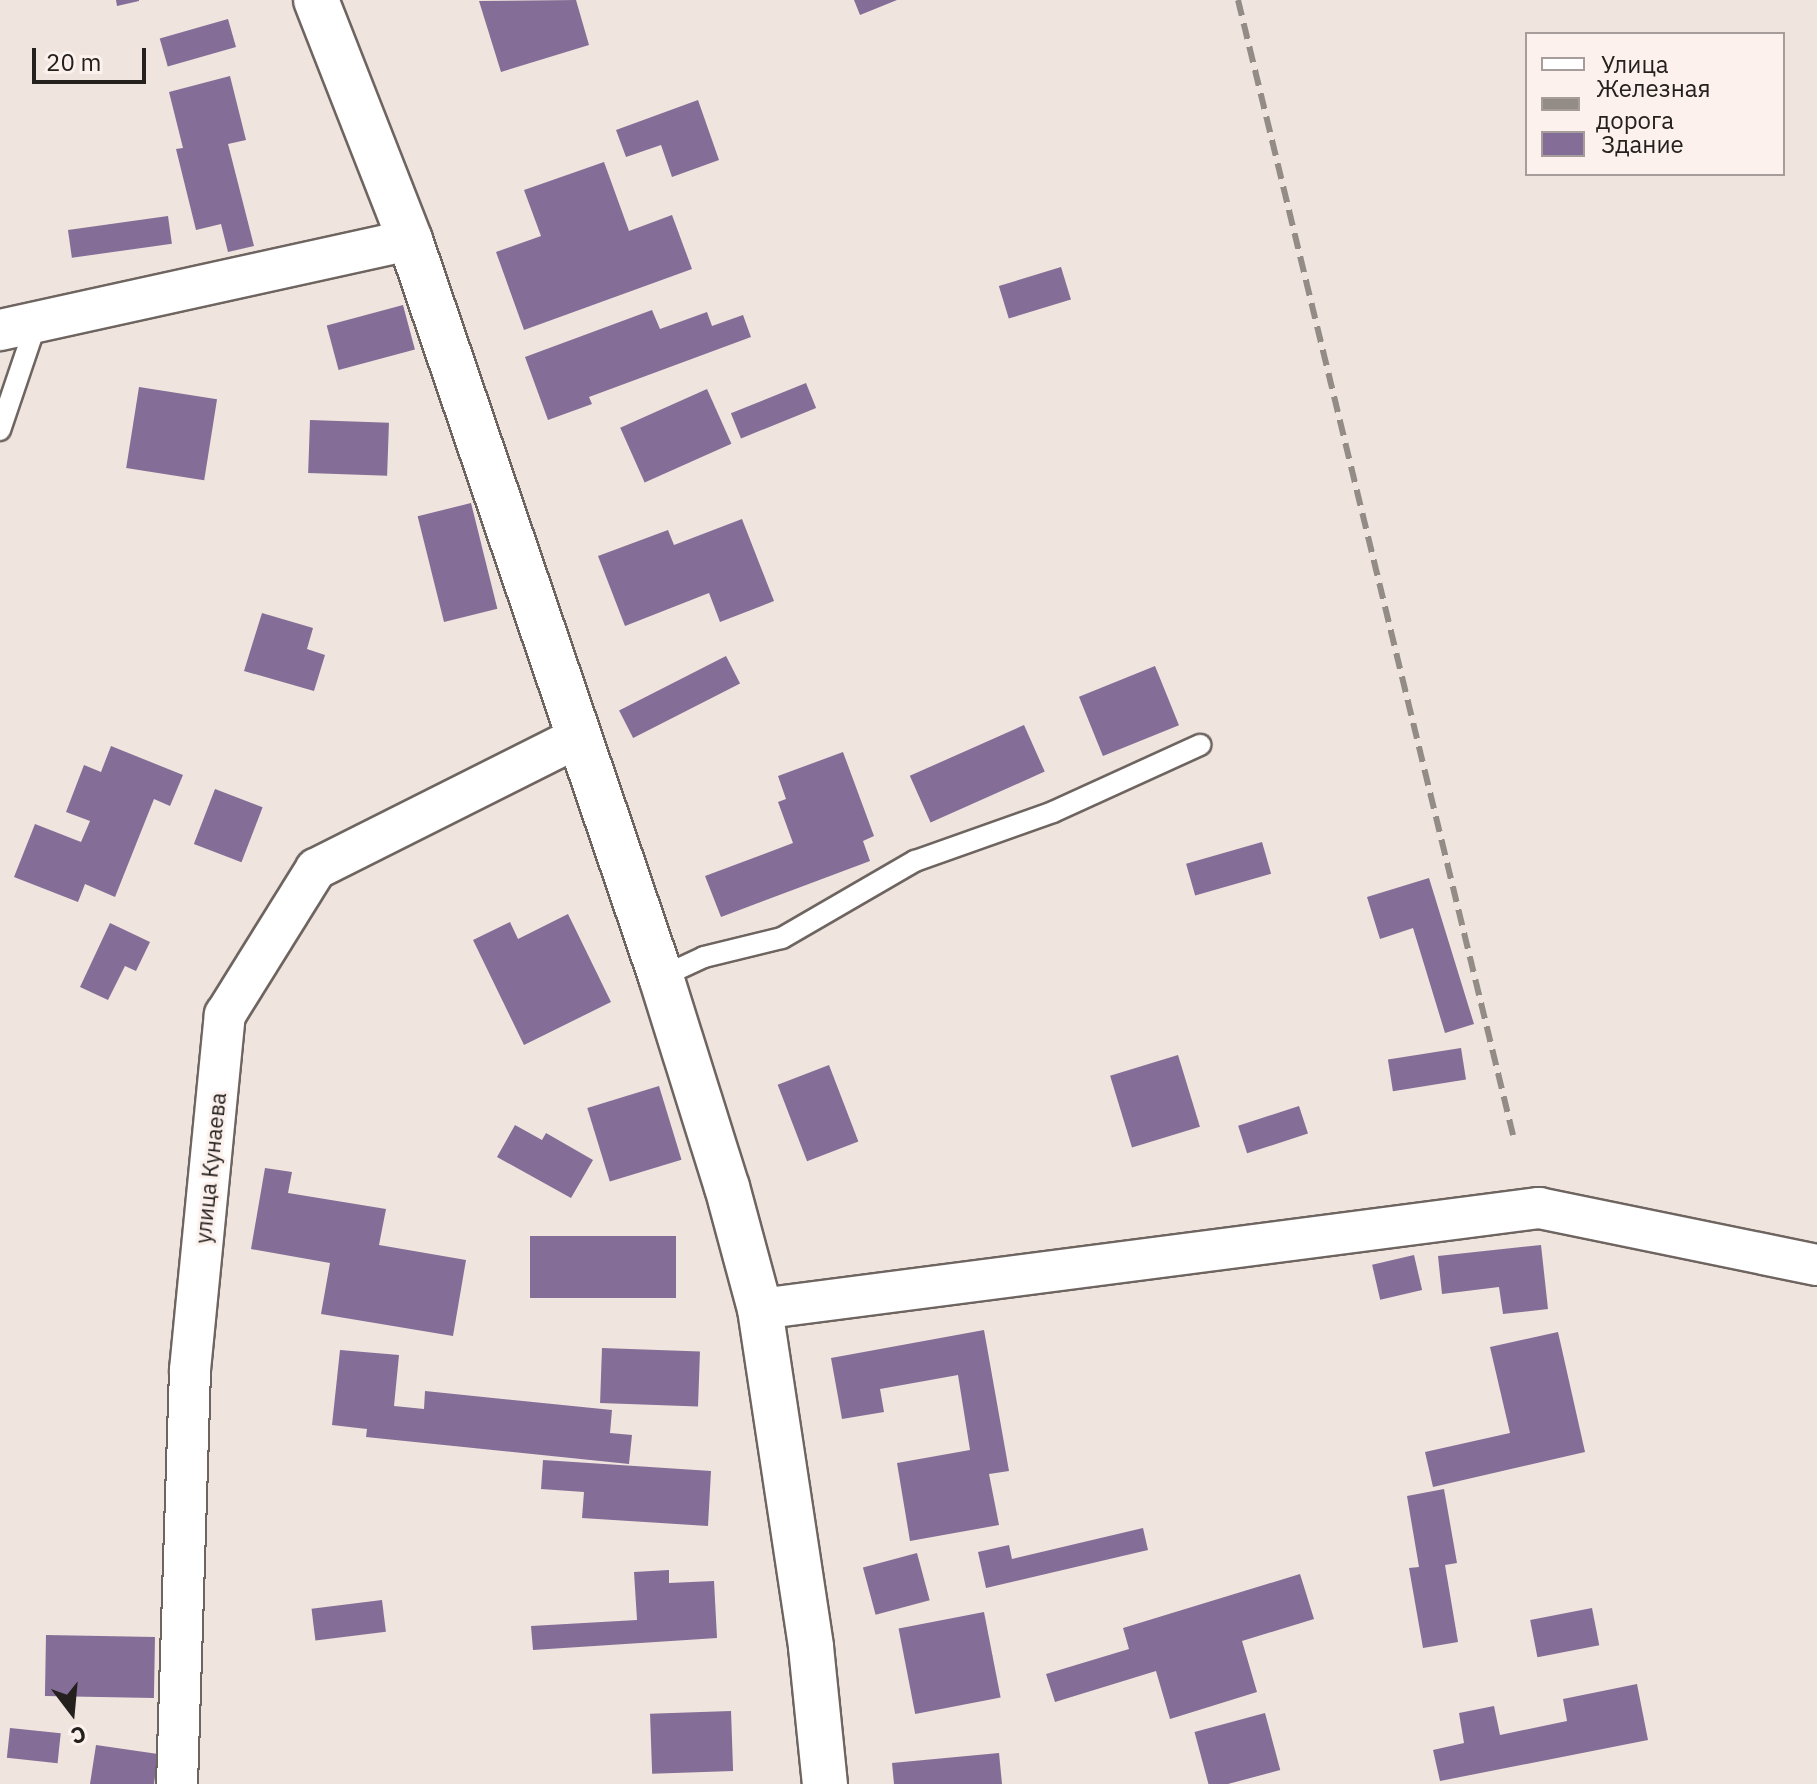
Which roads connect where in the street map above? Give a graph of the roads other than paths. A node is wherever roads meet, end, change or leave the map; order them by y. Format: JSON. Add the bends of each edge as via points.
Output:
{"nodes":[{"id":1,"x":316,"y":0,"type":"edge"},
{"id":2,"x":410,"y":240,"type":"junction"},
{"id":3,"x":18,"y":325,"type":"edge"},
{"id":4,"x":0,"y":430,"type":"edge"},
{"id":5,"x":576,"y":738,"type":"junction"},
{"id":6,"x":1200,"y":745,"type":"dead end"},
{"id":7,"x":661,"y":977,"type":"junction"},
{"id":8,"x":1817,"y":1265,"type":"edge"},
{"id":9,"x":760,"y":1309,"type":"junction"},
{"id":10,"x":177,"y":1784,"type":"edge"},
{"id":11,"x":825,"y":1784,"type":"edge"}],
"edges":[{"from":1,"to":2,"type":"street"},
{"from":2,"to":3,"type":"street"},
{"from":2,"to":5,"type":"street"},
{"from":3,"to":4,"type":"lane"},
{"from":5,"to":7,"type":"street"},
{"from":5,"to":10,"type":"street","name":"улица Кунаева","via":[[316,869],[225,1015],[190,1370]]},
{"from":6,"to":7,"type":"lane","via":[[1053,812],[915,861],[782,938],[704,957]]},
{"from":7,"to":9,"type":"street"},
{"from":8,"to":9,"type":"street","via":[[1539,1208]]},
{"from":9,"to":11,"type":"street","via":[[811,1647]]}]}
